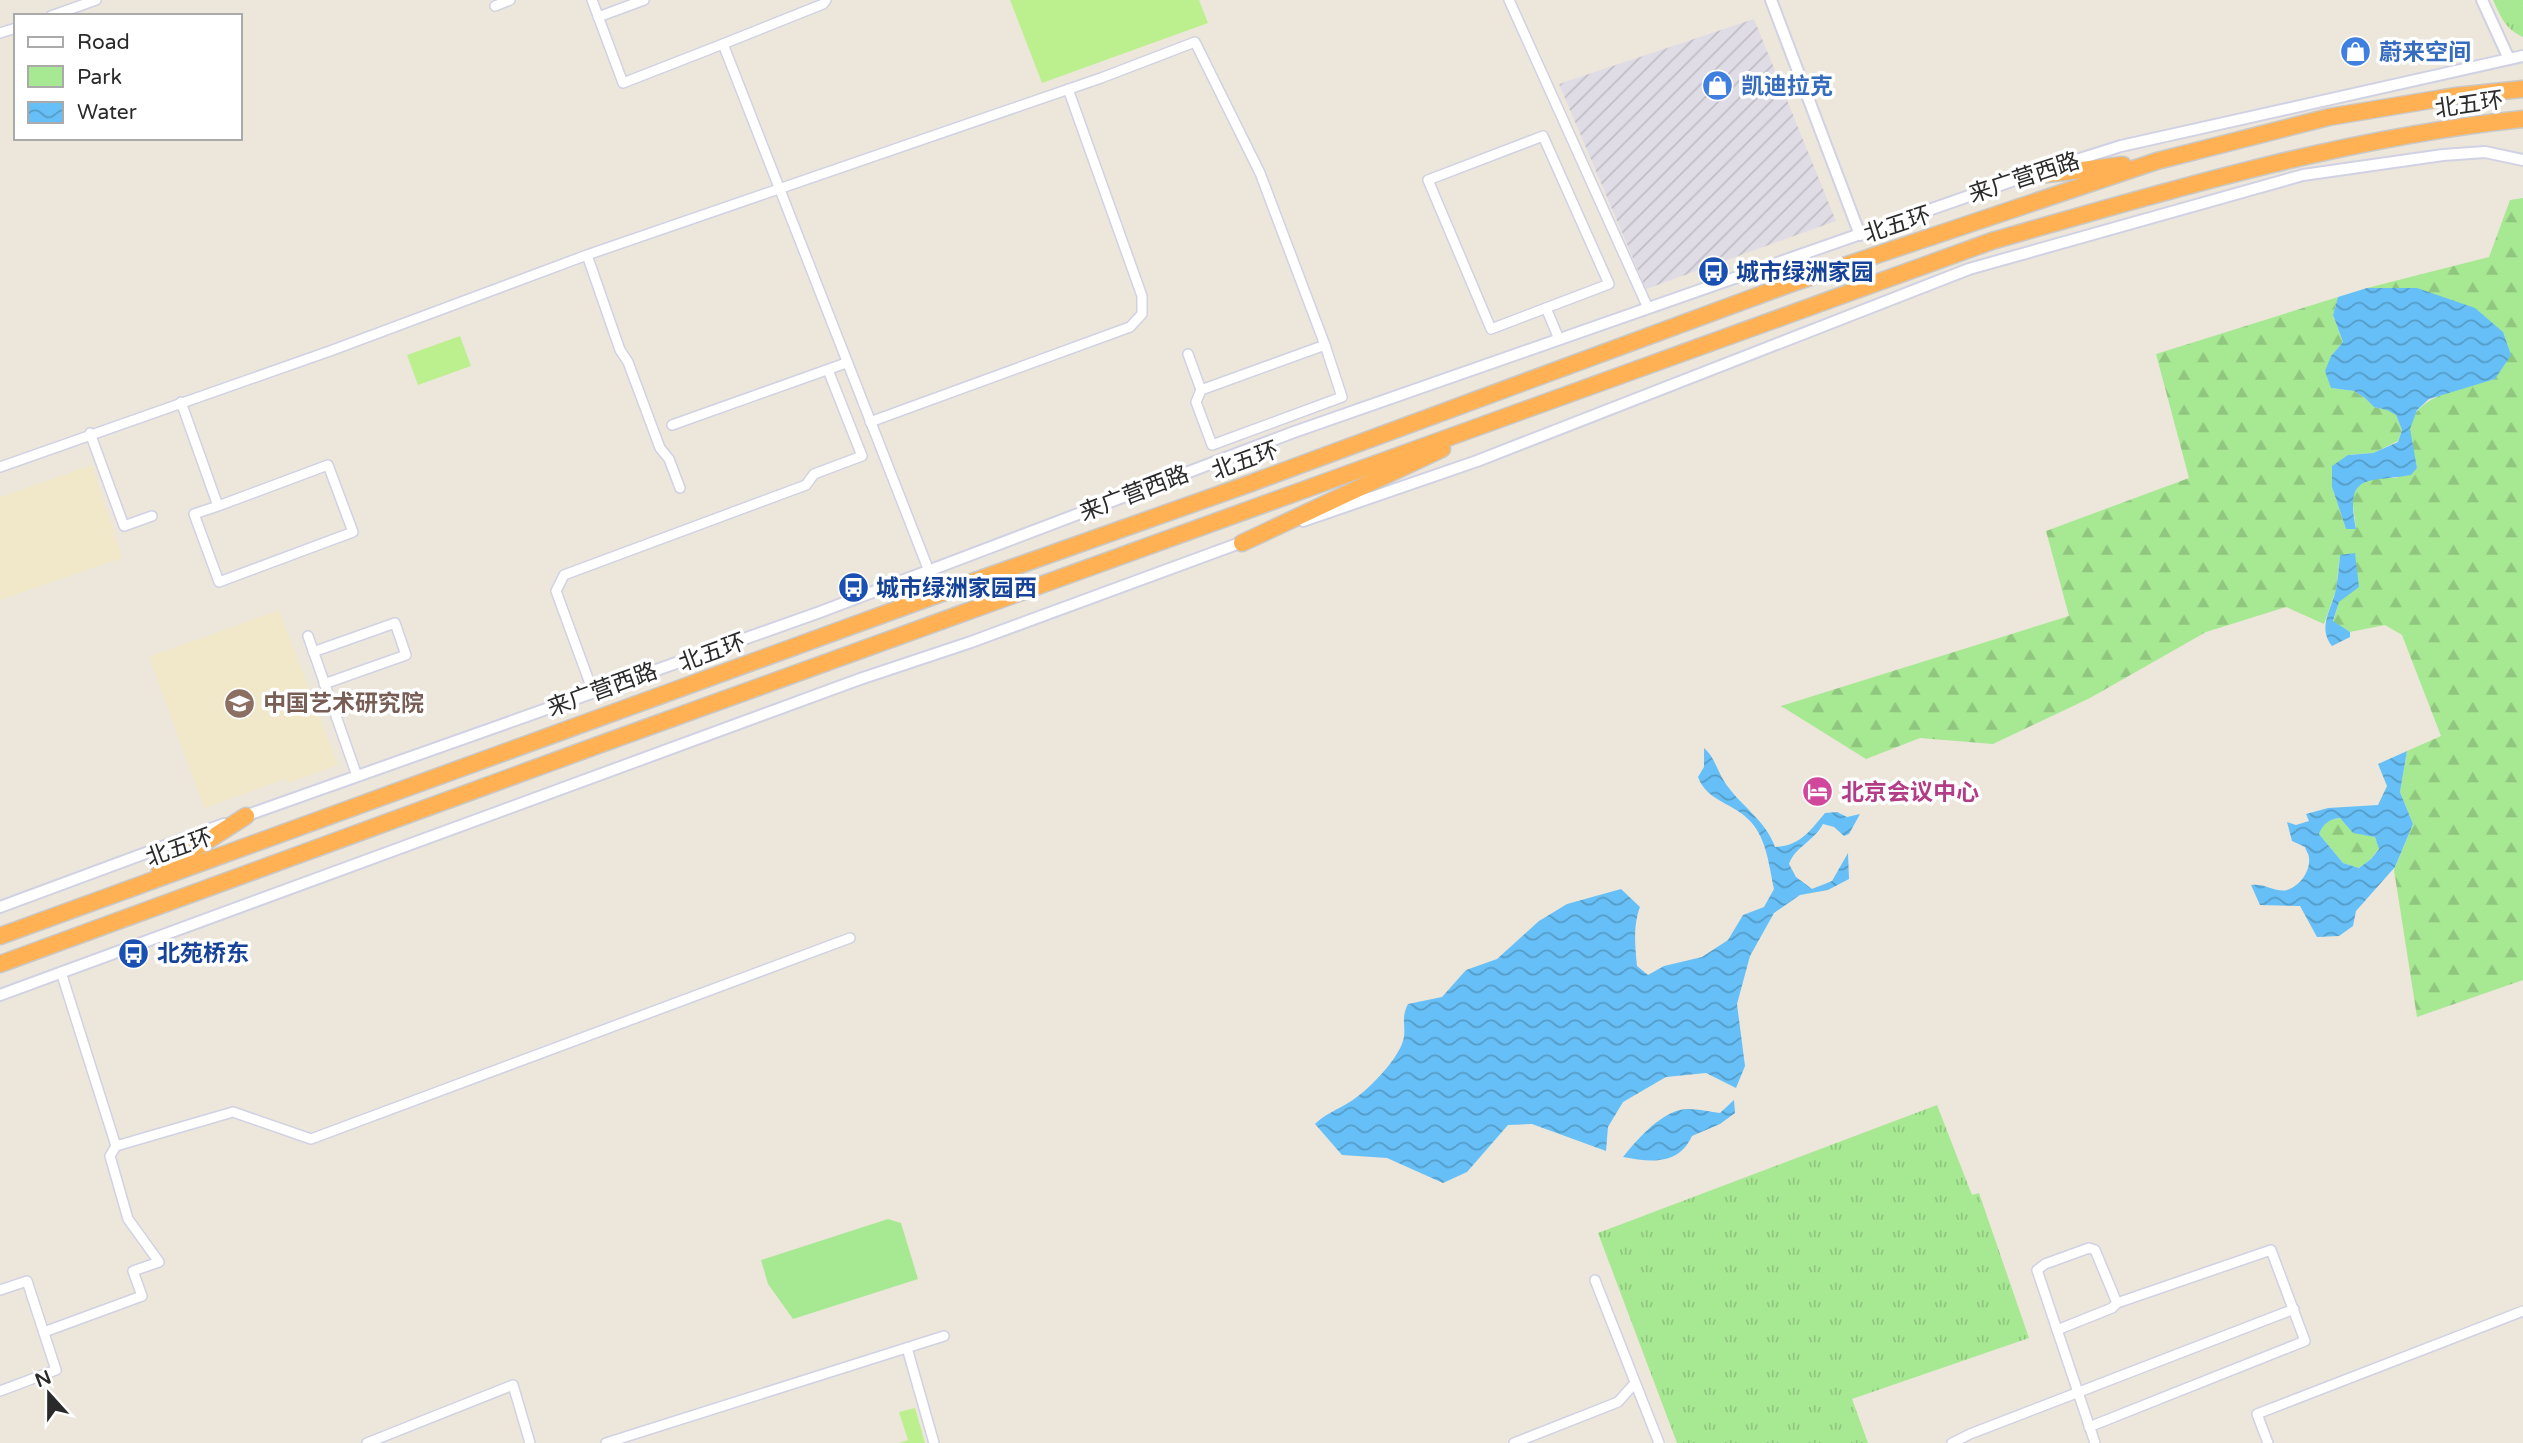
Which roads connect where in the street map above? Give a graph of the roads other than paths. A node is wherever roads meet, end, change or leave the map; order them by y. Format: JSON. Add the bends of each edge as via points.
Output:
{"nodes":[{"id":1,"x":96,"y":0,"type":"edge"},
{"id":2,"x":510,"y":0,"type":"edge"},
{"id":3,"x":592,"y":0,"type":"edge"},
{"id":4,"x":644,"y":0,"type":"edge"},
{"id":5,"x":826,"y":0,"type":"edge"},
{"id":6,"x":1509,"y":0,"type":"edge"},
{"id":7,"x":1771,"y":0,"type":"edge"},
{"id":8,"x":2482,"y":0,"type":"edge"},
{"id":9,"x":495,"y":6,"type":"dead end"},
{"id":10,"x":57,"y":14,"type":"edge"},
{"id":11,"x":598,"y":17,"type":"junction"},
{"id":12,"x":723,"y":44,"type":"junction"},
{"id":13,"x":2523,"y":56,"type":"edge"},
{"id":14,"x":2509,"y":60,"type":"junction"},
{"id":15,"x":1068,"y":89,"type":"junction"},
{"id":16,"x":2523,"y":89,"type":"edge"},
{"id":17,"x":2523,"y":119,"type":"edge"},
{"id":18,"x":2523,"y":160,"type":"edge"},
{"id":19,"x":2157,"y":161,"type":"junction"},
{"id":20,"x":2024,"y":177,"type":"junction"},
{"id":21,"x":777,"y":188,"type":"junction"},
{"id":22,"x":1860,"y":235,"type":"junction"},
{"id":23,"x":587,"y":255,"type":"junction"},
{"id":24,"x":1546,"y":308,"type":"junction"},
{"id":25,"x":1648,"y":308,"type":"junction"},
{"id":26,"x":1559,"y":339,"type":"junction"},
{"id":27,"x":1325,"y":345,"type":"junction"},
{"id":28,"x":1188,"y":354,"type":"dead end"},
{"id":29,"x":846,"y":363,"type":"junction"},
{"id":30,"x":828,"y":370,"type":"junction"},
{"id":31,"x":1201,"y":390,"type":"junction"},
{"id":32,"x":181,"y":402,"type":"junction"},
{"id":33,"x":1513,"y":414,"type":"junction"},
{"id":34,"x":870,"y":422,"type":"junction"},
{"id":35,"x":1269,"y":424,"type":"junction"},
{"id":36,"x":672,"y":425,"type":"dead end"},
{"id":37,"x":90,"y":433,"type":"junction"},
{"id":38,"x":1275,"y":440,"type":"junction"},
{"id":39,"x":880,"y":449,"type":"junction"},
{"id":40,"x":862,"y":456,"type":"junction"},
{"id":41,"x":1,"y":465,"type":"edge"},
{"id":42,"x":680,"y":488,"type":"dead end"},
{"id":43,"x":218,"y":506,"type":"junction"},
{"id":44,"x":152,"y":516,"type":"dead end"},
{"id":45,"x":1242,"y":542,"type":"junction"},
{"id":46,"x":929,"y":571,"type":"junction"},
{"id":47,"x":308,"y":636,"type":"dead end"},
{"id":48,"x":313,"y":652,"type":"junction"},
{"id":49,"x":324,"y":684,"type":"junction"},
{"id":50,"x":593,"y":692,"type":"junction"},
{"id":51,"x":357,"y":776,"type":"junction"},
{"id":52,"x":246,"y":816,"type":"junction"},
{"id":53,"x":134,"y":888,"type":"junction"},
{"id":54,"x":0,"y":907,"type":"edge"},
{"id":55,"x":0,"y":936,"type":"edge"},
{"id":56,"x":850,"y":938,"type":"dead end"},
{"id":57,"x":0,"y":964,"type":"edge"},
{"id":58,"x":61,"y":972,"type":"junction"},
{"id":59,"x":0,"y":995,"type":"edge"},
{"id":60,"x":116,"y":1146,"type":"junction"},
{"id":61,"x":1595,"y":1280,"type":"dead end"},
{"id":62,"x":0,"y":1290,"type":"edge"},
{"id":63,"x":2117,"y":1303,"type":"junction"},
{"id":64,"x":2294,"y":1309,"type":"junction"},
{"id":65,"x":2523,"y":1311,"type":"edge"},
{"id":66,"x":2057,"y":1330,"type":"junction"},
{"id":67,"x":44,"y":1332,"type":"junction"},
{"id":68,"x":944,"y":1336,"type":"dead end"},
{"id":69,"x":907,"y":1348,"type":"junction"},
{"id":70,"x":1635,"y":1383,"type":"junction"},
{"id":71,"x":0,"y":1391,"type":"edge"},
{"id":72,"x":2076,"y":1393,"type":"junction"},
{"id":73,"x":2090,"y":1427,"type":"junction"},
{"id":74,"x":1963,"y":1441,"type":"edge"},
{"id":75,"x":368,"y":1443,"type":"edge"},
{"id":76,"x":530,"y":1443,"type":"edge"},
{"id":77,"x":606,"y":1443,"type":"edge"},
{"id":78,"x":934,"y":1443,"type":"edge"},
{"id":79,"x":1514,"y":1443,"type":"edge"},
{"id":80,"x":1659,"y":1443,"type":"edge"},
{"id":81,"x":1952,"y":1443,"type":"edge"},
{"id":82,"x":2095,"y":1443,"type":"edge"},
{"id":83,"x":2268,"y":1443,"type":"edge"}],
"edges":[{"from":1,"to":10,"type":"street"},
{"from":2,"to":9,"type":"street"},
{"from":3,"to":11,"type":"street"},
{"from":4,"to":11,"type":"street"},
{"from":5,"to":12,"type":"street"},
{"from":6,"to":25,"type":"street"},
{"from":7,"to":22,"type":"street"},
{"from":8,"to":14,"type":"street"},
{"from":11,"to":12,"type":"street","via":[[622,82]]},
{"from":12,"to":21,"type":"street"},
{"from":13,"to":14,"type":"street","name":"来广营西路"},
{"from":14,"to":20,"type":"street","name":"来广营西路","via":[[2121,146]]},
{"from":15,"to":21,"type":"street"},
{"from":15,"to":27,"type":"street","via":[[1195,42],[1260,173]]},
{"from":15,"to":34,"type":"street","via":[[1142,296],[1142,314],[1130,327]]},
{"from":16,"to":19,"type":"highway","name":"北五环","via":[[2329,117]]},
{"from":17,"to":33,"type":"highway","name":"北五环","via":[[2345,148],[2177,188],[1992,241]]},
{"from":18,"to":45,"type":"street","via":[[2475,152],[2302,175],[1969,269],[1477,461]]},
{"from":19,"to":20,"type":"highway"},
{"from":19,"to":53,"type":"highway","name":"北五环","via":[[1787,285]]},
{"from":20,"to":22,"type":"street","name":"来广营西路"},
{"from":21,"to":23,"type":"street"},
{"from":21,"to":29,"type":"street"},
{"from":22,"to":25,"type":"street","name":"来广营西路"},
{"from":23,"to":32,"type":"street"},
{"from":23,"to":42,"type":"street","via":[[620,350]]},
{"from":24,"to":24,"type":"street","via":[[1609,284],[1543,136],[1428,180],[1492,329]]},
{"from":24,"to":26,"type":"street"},
{"from":25,"to":26,"type":"street","name":"来广营西路"},
{"from":26,"to":38,"type":"street","name":"来广营西路"},
{"from":27,"to":31,"type":"street"},
{"from":27,"to":35,"type":"street","via":[[1342,397]]},
{"from":28,"to":31,"type":"street"},
{"from":29,"to":30,"type":"street"},
{"from":29,"to":34,"type":"street"},
{"from":30,"to":36,"type":"street"},
{"from":30,"to":40,"type":"street"},
{"from":31,"to":35,"type":"street","via":[[1196,402],[1212,445]]},
{"from":32,"to":37,"type":"street"},
{"from":32,"to":43,"type":"street"},
{"from":33,"to":45,"type":"highway"},
{"from":33,"to":57,"type":"highway","name":"北五环"},
{"from":34,"to":39,"type":"street"},
{"from":35,"to":38,"type":"street"},
{"from":37,"to":41,"type":"street"},
{"from":37,"to":44,"type":"street","via":[[124,526]]},
{"from":38,"to":46,"type":"street","name":"来广营西路"},
{"from":39,"to":40,"type":"street"},
{"from":39,"to":46,"type":"street"},
{"from":40,"to":50,"type":"street","via":[[814,474],[806,485],[564,575],[556,590]]},
{"from":43,"to":43,"type":"street","via":[[194,514],[219,582],[353,532],[328,464]]},
{"from":45,"to":58,"type":"street"},
{"from":46,"to":50,"type":"street","name":"来广营西路"},
{"from":47,"to":48,"type":"street"},
{"from":48,"to":49,"type":"street"},
{"from":48,"to":49,"type":"street","via":[[395,623],[406,655]]},
{"from":49,"to":51,"type":"street"},
{"from":50,"to":51,"type":"street","name":"来广营西路"},
{"from":51,"to":52,"type":"street","name":"来广营西路"},
{"from":52,"to":53,"type":"highway"},
{"from":52,"to":54,"type":"street","name":"来广营西路"},
{"from":53,"to":55,"type":"highway","name":"北五环"},
{"from":56,"to":60,"type":"street","via":[[311,1139],[233,1112]]},
{"from":58,"to":59,"type":"street"},
{"from":58,"to":60,"type":"street"},
{"from":60,"to":67,"type":"street","via":[[110,1156],[128,1219],[159,1262],[133,1271],[142,1296]]},
{"from":61,"to":70,"type":"street"},
{"from":62,"to":67,"type":"street","via":[[27,1281]]},
{"from":63,"to":64,"type":"street","via":[[2271,1250]]},
{"from":63,"to":66,"type":"street"},
{"from":63,"to":66,"type":"street","via":[[2095,1250],[2045,1264],[2037,1270]]},
{"from":64,"to":72,"type":"street"},
{"from":64,"to":73,"type":"street","via":[[2305,1341]]},
{"from":65,"to":83,"type":"street","via":[[2257,1414]]},
{"from":66,"to":72,"type":"street"},
{"from":67,"to":71,"type":"street","via":[[56,1370]]},
{"from":68,"to":69,"type":"street"},
{"from":69,"to":77,"type":"street"},
{"from":69,"to":78,"type":"street"},
{"from":70,"to":79,"type":"street","via":[[1618,1402]]},
{"from":70,"to":80,"type":"street"},
{"from":72,"to":73,"type":"street"},
{"from":72,"to":74,"type":"street","via":[[1970,1434]]},
{"from":73,"to":82,"type":"street"},
{"from":74,"to":81,"type":"street"},
{"from":75,"to":76,"type":"street","via":[[513,1385]]}]}
